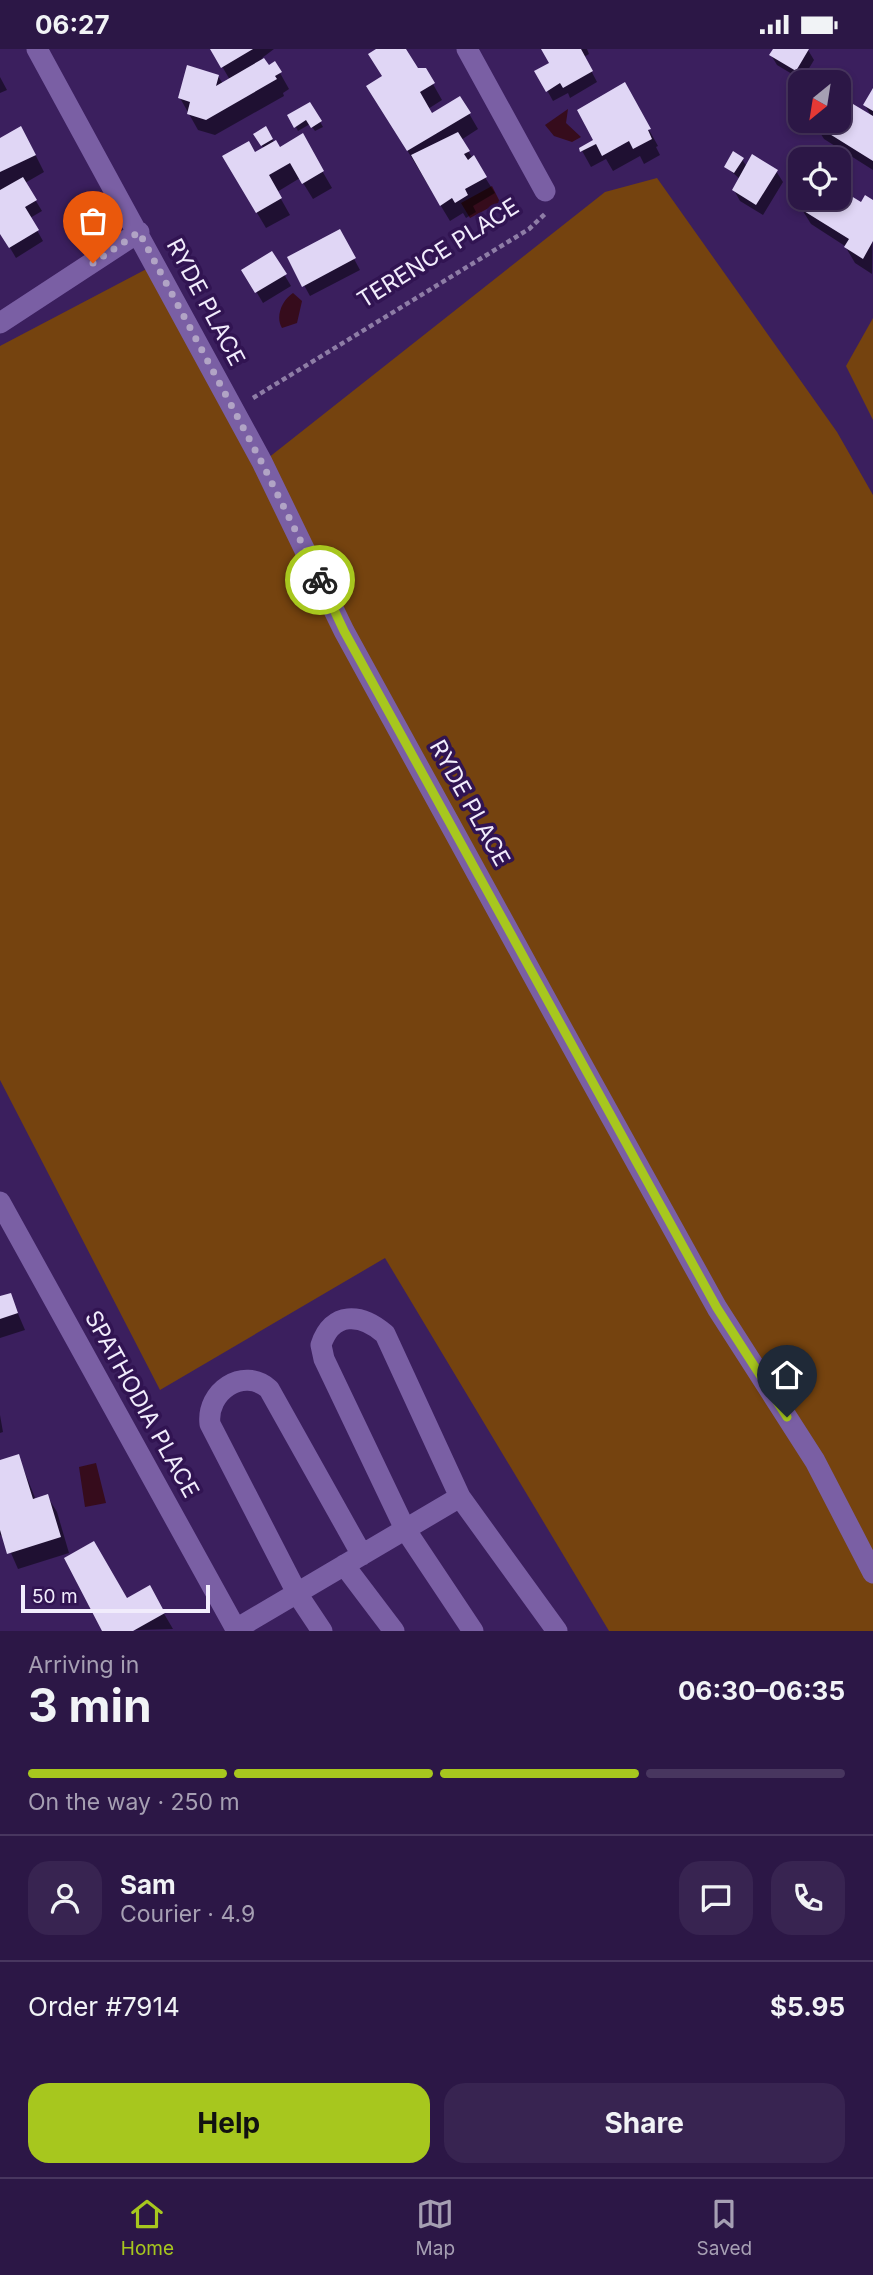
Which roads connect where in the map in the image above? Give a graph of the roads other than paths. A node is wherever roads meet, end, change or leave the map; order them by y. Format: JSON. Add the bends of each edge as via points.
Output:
{"nodes":[{"id":1,"x":37,"y":49,"type":"edge"},
{"id":2,"x":467,"y":49,"type":"edge"},
{"id":3,"x":545,"y":191,"type":"road end"},
{"id":4,"x":139,"y":232,"type":"junction"},
{"id":5,"x":0,"y":323,"type":"edge"},
{"id":6,"x":0,"y":1202,"type":"edge"},
{"id":7,"x":460,"y":1497,"type":"junction"},
{"id":8,"x":405,"y":1529,"type":"junction"},
{"id":9,"x":353,"y":1560,"type":"junction"},
{"id":10,"x":873,"y":1573,"type":"edge"},
{"id":11,"x":298,"y":1595,"type":"junction"},
{"id":12,"x":237,"y":1630,"type":"edge"},
{"id":13,"x":322,"y":1631,"type":"edge"},
{"id":14,"x":394,"y":1631,"type":"edge"},
{"id":15,"x":473,"y":1631,"type":"edge"},
{"id":16,"x":557,"y":1631,"type":"edge"}],
"edges":[{"from":1,"to":4,"type":"street","name":"RYDE PLACE"},
{"from":2,"to":3,"type":"street","name":"TERENCE PLACE"},
{"from":4,"to":5,"type":"street"},
{"from":4,"to":10,"type":"street","name":"RYDE PLACE","via":[[234,409],[344,631],[570,1044],[717,1308],[815,1461]]},
{"from":6,"to":12,"type":"street","name":"SPATHODIA PLACE"},
{"from":7,"to":8,"type":"street"},
{"from":7,"to":8,"type":"street","via":[[385,1334],[360,1318],[345,1318],[331,1326],[321,1345],[324,1359]]},
{"from":7,"to":16,"type":"street"},
{"from":8,"to":9,"type":"street"},
{"from":8,"to":15,"type":"street"},
{"from":9,"to":11,"type":"street"},
{"from":9,"to":11,"type":"street","via":[[269,1389],[254,1378],[244,1378],[217,1393],[210,1406],[210,1424]]},
{"from":9,"to":14,"type":"street"},
{"from":11,"to":12,"type":"street"},
{"from":11,"to":13,"type":"street"}]}
